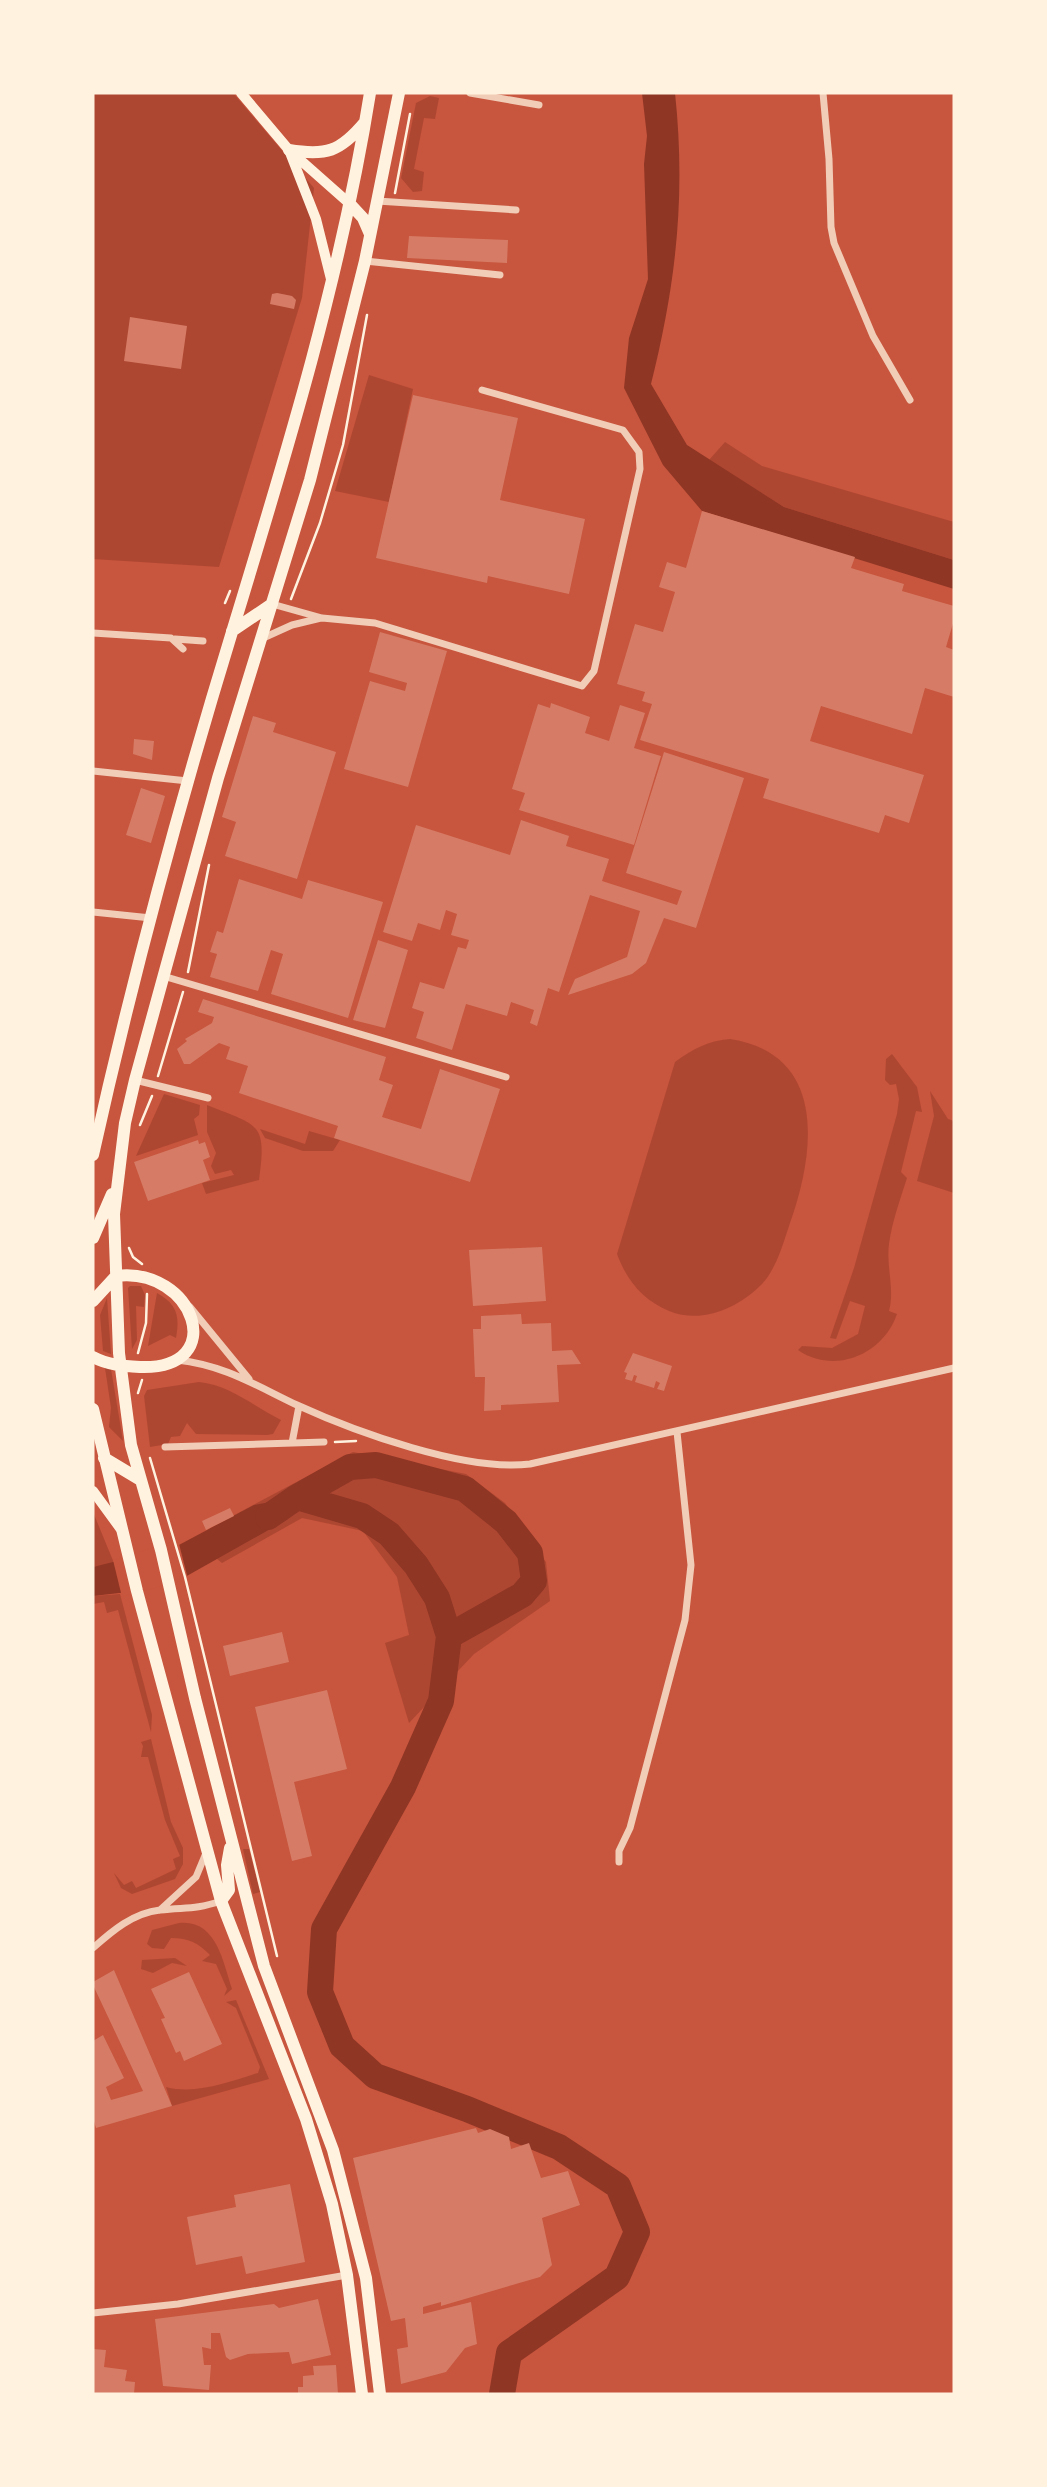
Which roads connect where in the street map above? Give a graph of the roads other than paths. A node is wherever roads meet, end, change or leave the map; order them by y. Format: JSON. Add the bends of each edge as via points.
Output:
{"nodes":[{"id":1,"x":241,"y":93,"type":"edge"},
{"id":2,"x":370,"y":93,"type":"edge"},
{"id":3,"x":399,"y":93,"type":"edge"},
{"id":4,"x":470,"y":93,"type":"edge"},
{"id":5,"x":823,"y":93,"type":"edge"},
{"id":6,"x":539,"y":105,"type":"dead end"},
{"id":7,"x":365,"y":121,"type":"junction"},
{"id":8,"x":289,"y":150,"type":"junction"},
{"id":9,"x":377,"y":201,"type":"junction"},
{"id":10,"x":350,"y":204,"type":"junction"},
{"id":11,"x":516,"y":211,"type":"dead end"},
{"id":12,"x":370,"y":235,"type":"junction"},
{"id":13,"x":365,"y":261,"type":"junction"},
{"id":14,"x":500,"y":275,"type":"dead end"},
{"id":15,"x":331,"y":279,"type":"junction"},
{"id":16,"x":482,"y":390,"type":"dead end"},
{"id":17,"x":910,"y":400,"type":"dead end"},
{"id":18,"x":272,"y":604,"type":"junction"},
{"id":19,"x":322,"y":618,"type":"junction"},
{"id":20,"x":232,"y":632,"type":"junction"},
{"id":21,"x":93,"y":633,"type":"edge"},
{"id":22,"x":171,"y":638,"type":"junction"},
{"id":23,"x":261,"y":639,"type":"junction"},
{"id":24,"x":203,"y":641,"type":"dead end"},
{"id":25,"x":183,"y":649,"type":"dead end"},
{"id":26,"x":93,"y":771,"type":"edge"},
{"id":27,"x":188,"y":781,"type":"junction"},
{"id":28,"x":93,"y":912,"type":"edge"},
{"id":29,"x":152,"y":918,"type":"junction"},
{"id":30,"x":162,"y":976,"type":"junction"},
{"id":31,"x":506,"y":1077,"type":"dead end"},
{"id":32,"x":135,"y":1080,"type":"junction"},
{"id":33,"x":208,"y":1098,"type":"dead end"},
{"id":34,"x":93,"y":1155,"type":"edge"},
{"id":35,"x":116,"y":1184,"type":"junction"},
{"id":36,"x":93,"y":1238,"type":"edge"},
{"id":37,"x":116,"y":1276,"type":"junction"},
{"id":38,"x":93,"y":1301,"type":"edge"},
{"id":39,"x":187,"y":1305,"type":"junction"},
{"id":40,"x":93,"y":1357,"type":"edge"},
{"id":41,"x":177,"y":1360,"type":"junction"},
{"id":42,"x":120,"y":1366,"type":"junction"},
{"id":43,"x":954,"y":1368,"type":"edge"},
{"id":44,"x":250,"y":1379,"type":"junction"},
{"id":45,"x":299,"y":1406,"type":"junction"},
{"id":46,"x":93,"y":1409,"type":"edge"},
{"id":47,"x":677,"y":1432,"type":"junction"},
{"id":48,"x":324,"y":1442,"type":"dead end"},
{"id":49,"x":292,"y":1443,"type":"junction"},
{"id":50,"x":165,"y":1447,"type":"dead end"},
{"id":51,"x":99,"y":1456,"type":"edge"},
{"id":52,"x":139,"y":1479,"type":"junction"},
{"id":53,"x":93,"y":1491,"type":"edge"},
{"id":54,"x":122,"y":1530,"type":"junction"},
{"id":55,"x":231,"y":1844,"type":"junction"},
{"id":56,"x":208,"y":1849,"type":"junction"},
{"id":57,"x":620,"y":1862,"type":"dead end"},
{"id":58,"x":221,"y":1901,"type":"junction"},
{"id":59,"x":159,"y":1910,"type":"junction"},
{"id":60,"x":93,"y":1948,"type":"edge"},
{"id":61,"x":347,"y":2275,"type":"junction"},
{"id":62,"x":93,"y":2313,"type":"edge"},
{"id":63,"x":362,"y":2394,"type":"edge"},
{"id":64,"x":380,"y":2394,"type":"edge"}],
"edges":[{"from":1,"to":8,"type":"main road"},
{"from":2,"to":7,"type":"highway"},
{"from":3,"to":9,"type":"highway"},
{"from":4,"to":6,"type":"street"},
{"from":5,"to":17,"type":"street","via":[[834,243],[873,336]]},
{"from":7,"to":8,"type":"highway","via":[[353,136],[329,151],[317,155]]},
{"from":7,"to":10,"type":"highway"},
{"from":8,"to":10,"type":"main road"},
{"from":8,"to":15,"type":"main road","via":[[316,219]]},
{"from":9,"to":11,"type":"street"},
{"from":9,"to":12,"type":"highway"},
{"from":10,"to":12,"type":"highway"},
{"from":10,"to":15,"type":"highway"},
{"from":12,"to":13,"type":"highway"},
{"from":13,"to":14,"type":"street"},
{"from":13,"to":18,"type":"highway","via":[[310,480]]},
{"from":15,"to":20,"type":"highway","via":[[295,424]]},
{"from":16,"to":19,"type":"street","via":[[623,430],[639,452],[637,481],[594,671],[582,686],[375,623]]},
{"from":18,"to":19,"type":"street"},
{"from":18,"to":20,"type":"highway"},
{"from":18,"to":23,"type":"highway"},
{"from":19,"to":23,"type":"street"},
{"from":20,"to":27,"type":"highway"},
{"from":21,"to":22,"type":"street"},
{"from":22,"to":24,"type":"street"},
{"from":22,"to":25,"type":"street"},
{"from":23,"to":30,"type":"highway"},
{"from":26,"to":27,"type":"street"},
{"from":27,"to":29,"type":"highway"},
{"from":28,"to":29,"type":"street"},
{"from":29,"to":34,"type":"highway"},
{"from":30,"to":31,"type":"street"},
{"from":30,"to":32,"type":"highway"},
{"from":32,"to":33,"type":"street"},
{"from":32,"to":35,"type":"highway"},
{"from":35,"to":36,"type":"highway"},
{"from":35,"to":37,"type":"highway"},
{"from":37,"to":38,"type":"highway"},
{"from":37,"to":39,"type":"highway","via":[[146,1275],[163,1283]]},
{"from":37,"to":42,"type":"highway"},
{"from":39,"to":41,"type":"highway","via":[[194,1335]]},
{"from":39,"to":44,"type":"street"},
{"from":40,"to":42,"type":"highway"},
{"from":41,"to":42,"type":"highway","via":[[152,1368]]},
{"from":41,"to":44,"type":"street","via":[[207,1364]]},
{"from":42,"to":52,"type":"highway"},
{"from":43,"to":47,"type":"street"},
{"from":44,"to":45,"type":"street"},
{"from":45,"to":47,"type":"street","via":[[404,1443],[495,1465],[530,1464]]},
{"from":45,"to":49,"type":"street"},
{"from":46,"to":51,"type":"highway"},
{"from":47,"to":57,"type":"street","via":[[691,1565],[685,1620],[630,1828],[619,1851]]},
{"from":48,"to":49,"type":"street"},
{"from":49,"to":50,"type":"street"},
{"from":51,"to":52,"type":"highway"},
{"from":51,"to":54,"type":"highway"},
{"from":52,"to":55,"type":"highway","via":[[161,1550]]},
{"from":53,"to":54,"type":"main road"},
{"from":54,"to":56,"type":"highway"},
{"from":55,"to":58,"type":"highway","via":[[229,1890]]},
{"from":55,"to":64,"type":"highway","via":[[264,1966],[333,2150],[366,2278]]},
{"from":56,"to":58,"type":"highway"},
{"from":56,"to":59,"type":"street","via":[[196,1877]]},
{"from":58,"to":59,"type":"street","via":[[193,1910]]},
{"from":58,"to":61,"type":"highway","via":[[310,2131]]},
{"from":59,"to":60,"type":"street","via":[[124,1923]]},
{"from":61,"to":62,"type":"street","via":[[178,2304]]},
{"from":61,"to":63,"type":"highway"}]}
